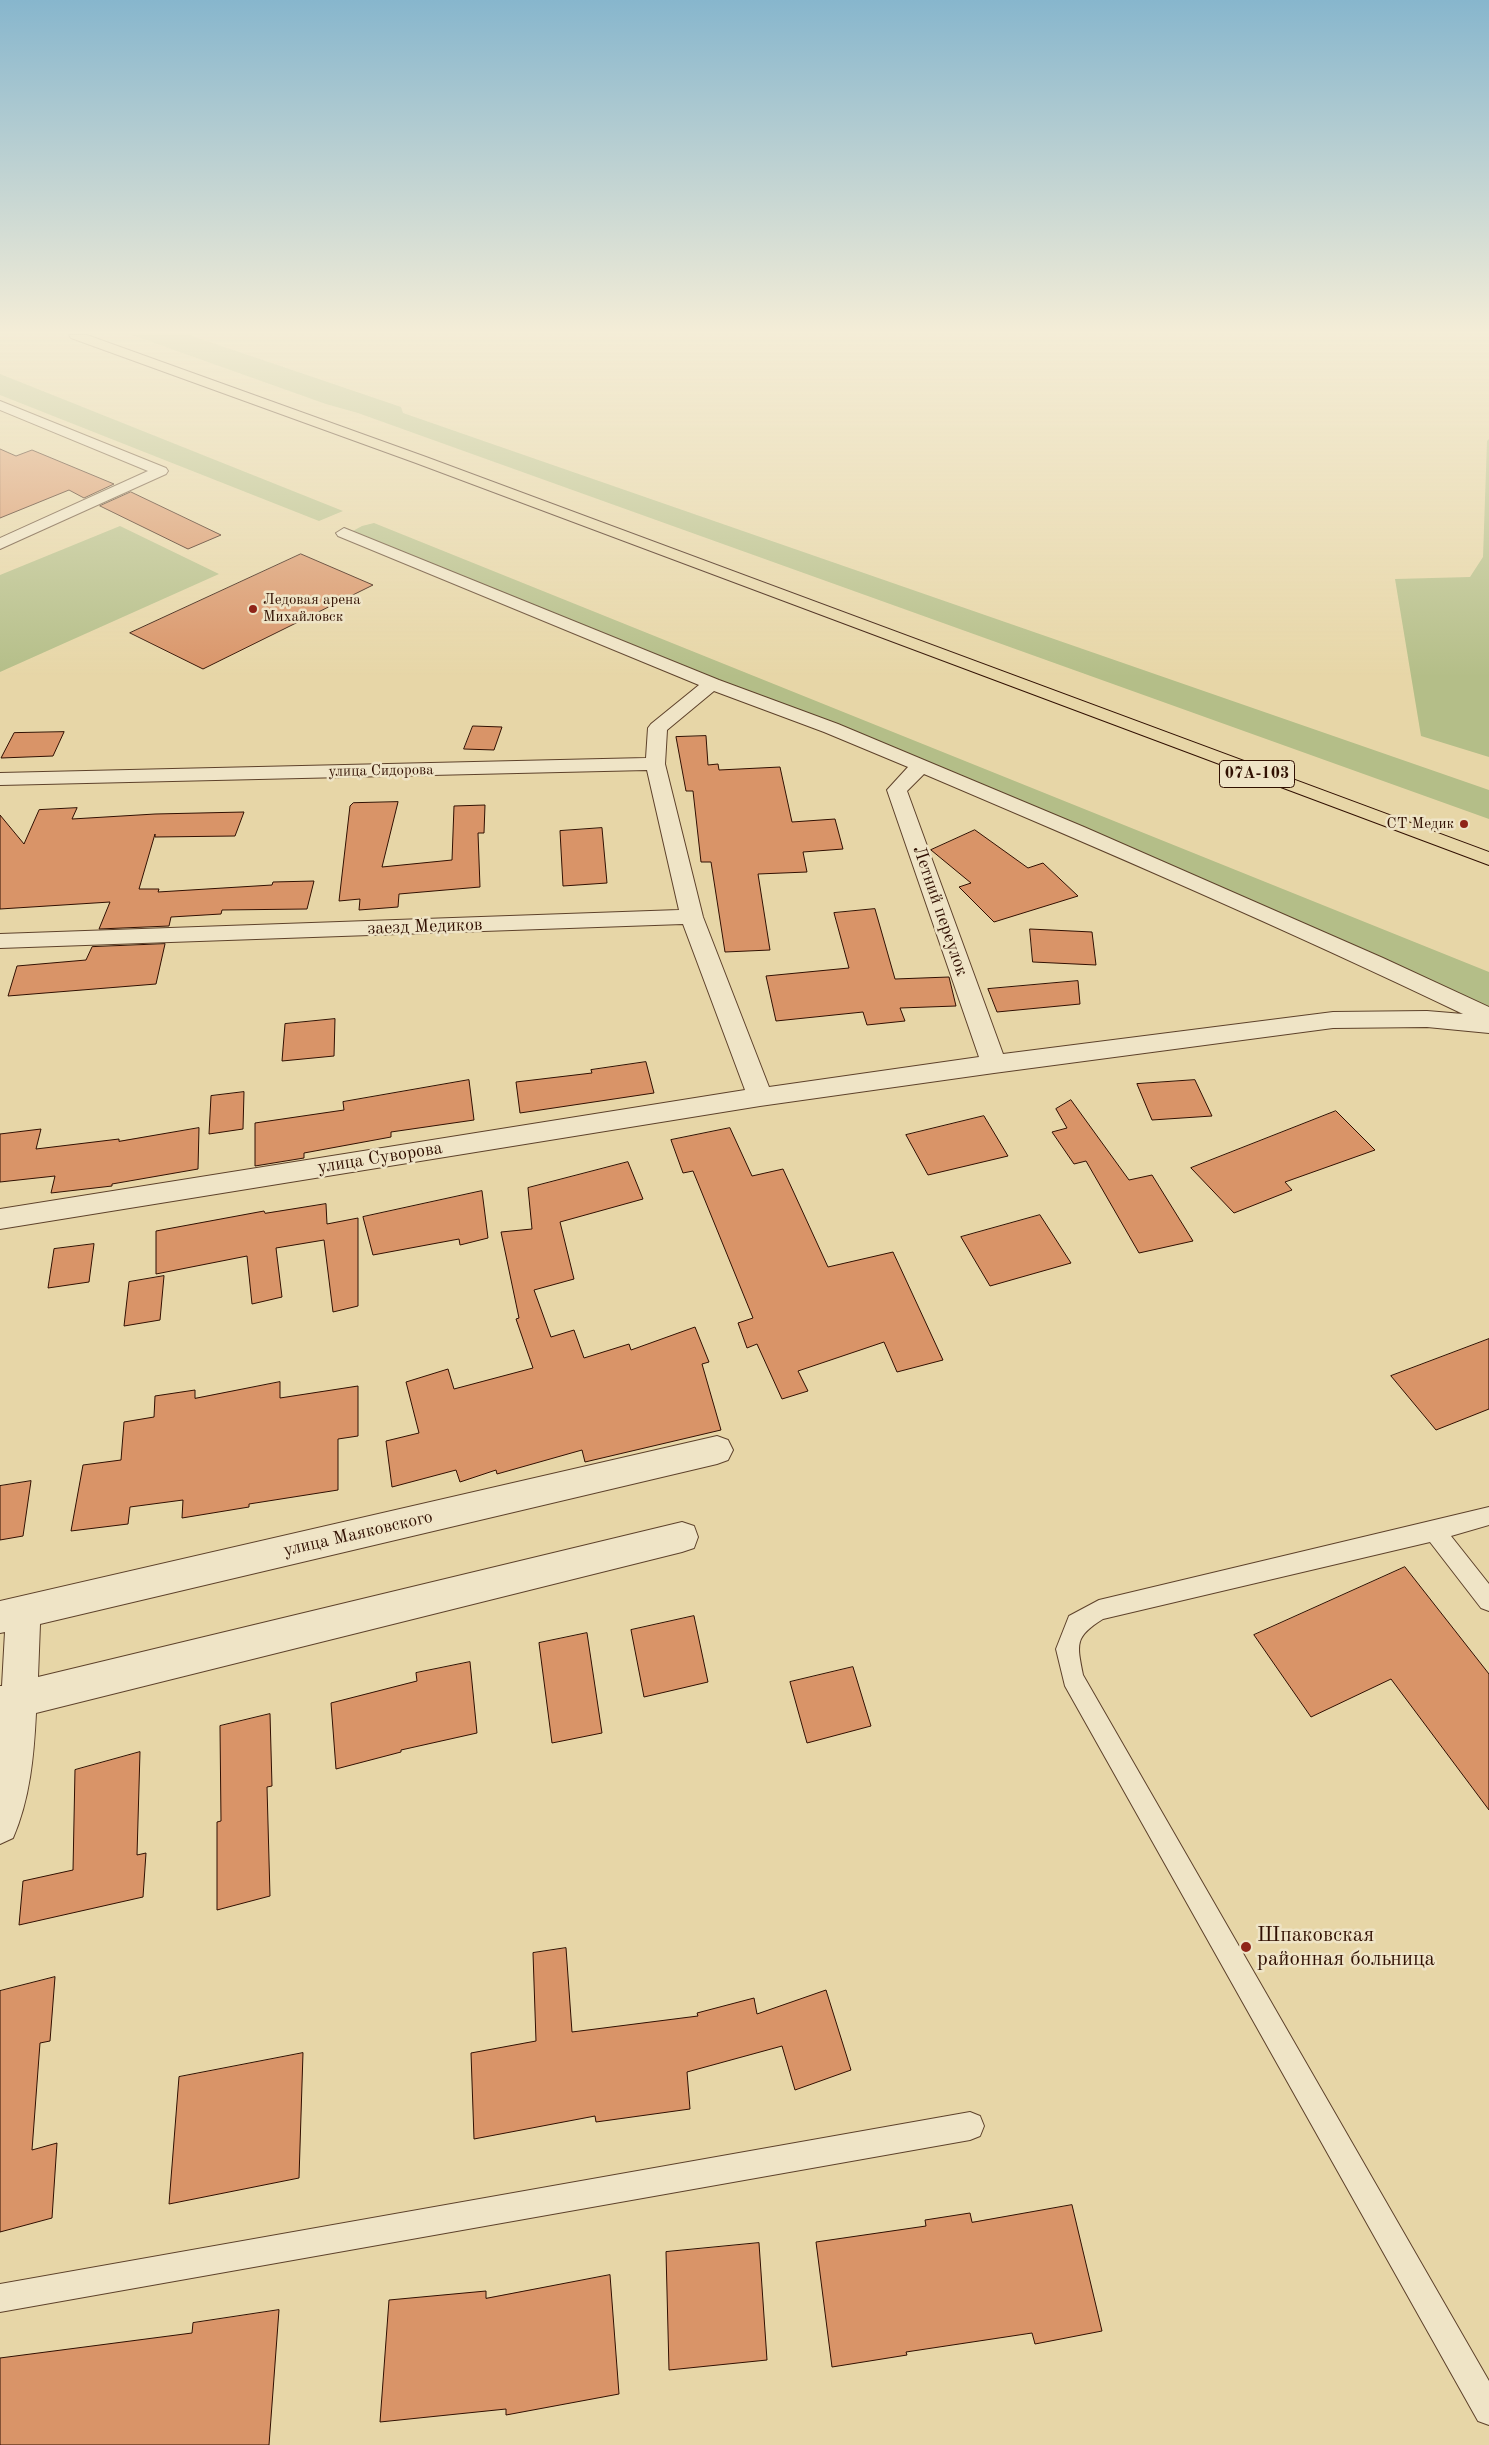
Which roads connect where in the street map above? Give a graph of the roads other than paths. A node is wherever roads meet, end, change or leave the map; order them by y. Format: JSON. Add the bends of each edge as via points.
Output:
{"nodes":[{"id":1,"x":108,"y":449,"type":"edge"},
{"id":2,"x":389,"y":449,"type":"edge"},
{"id":3,"x":344,"y":533,"type":"dead end"},
{"id":4,"x":0,"y":544,"type":"edge"},
{"id":5,"x":712,"y":684,"type":"junction"},
{"id":6,"x":656,"y":764,"type":"junction"},
{"id":7,"x":921,"y":766,"type":"junction"},
{"id":8,"x":0,"y":779,"type":"edge"},
{"id":9,"x":1489,"y":859,"type":"edge"},
{"id":10,"x":692,"y":917,"type":"junction"},
{"id":11,"x":0,"y":941,"type":"edge"},
{"id":12,"x":1489,"y":1017,"type":"edge"},
{"id":13,"x":1489,"y":1025,"type":"edge"},
{"id":14,"x":994,"y":1064,"type":"junction"},
{"id":15,"x":760,"y":1097,"type":"junction"},
{"id":16,"x":0,"y":1219,"type":"edge"},
{"id":17,"x":717,"y":1450,"type":"dead end"},
{"id":18,"x":1489,"y":1516,"type":"edge"},
{"id":19,"x":1434,"y":1531,"type":"junction"},
{"id":20,"x":682,"y":1537,"type":"dead end"},
{"id":21,"x":1489,"y":1601,"type":"edge"},
{"id":22,"x":11,"y":1615,"type":"edge"},
{"id":23,"x":9,"y":1702,"type":"edge"},
{"id":24,"x":0,"y":1825,"type":"edge"},
{"id":25,"x":970,"y":2126,"type":"dead end"},
{"id":26,"x":0,"y":2298,"type":"edge"},
{"id":27,"x":1489,"y":2410,"type":"edge"}],
"edges":[{"from":1,"to":4,"type":"street","via":[[161,471]]},
{"from":2,"to":9,"type":"main road","number":"07А-103"},
{"from":3,"to":5,"type":"street"},
{"from":5,"to":6,"type":"street","via":[[658,728]]},
{"from":5,"to":7,"type":"street","via":[[831,728]]},
{"from":6,"to":8,"type":"street","name":"улица Сидорова"},
{"from":6,"to":10,"type":"street"},
{"from":7,"to":12,"type":"street","via":[[1366,959]]},
{"from":7,"to":14,"type":"street","name":"Летний переулок","via":[[897,790]]},
{"from":10,"to":11,"type":"street","name":"заезд Медиков"},
{"from":10,"to":15,"type":"street"},
{"from":13,"to":14,"type":"street","name":"улица Суворова","via":[[1427,1019],[1333,1020]]},
{"from":14,"to":15,"type":"street","name":"улица Суворова"},
{"from":15,"to":16,"type":"street","name":"улица Суворова"},
{"from":17,"to":22,"type":"street","name":"улица Маяковского"},
{"from":18,"to":19,"type":"lane"},
{"from":19,"to":21,"type":"lane"},
{"from":19,"to":27,"type":"lane","via":[[1099,1610],[1076,1624],[1067,1650],[1074,1678]]},
{"from":20,"to":23,"type":"street"},
{"from":22,"to":23,"type":"street"},
{"from":23,"to":24,"type":"street","via":[[10,1794]]},
{"from":25,"to":26,"type":"lane"}]}
